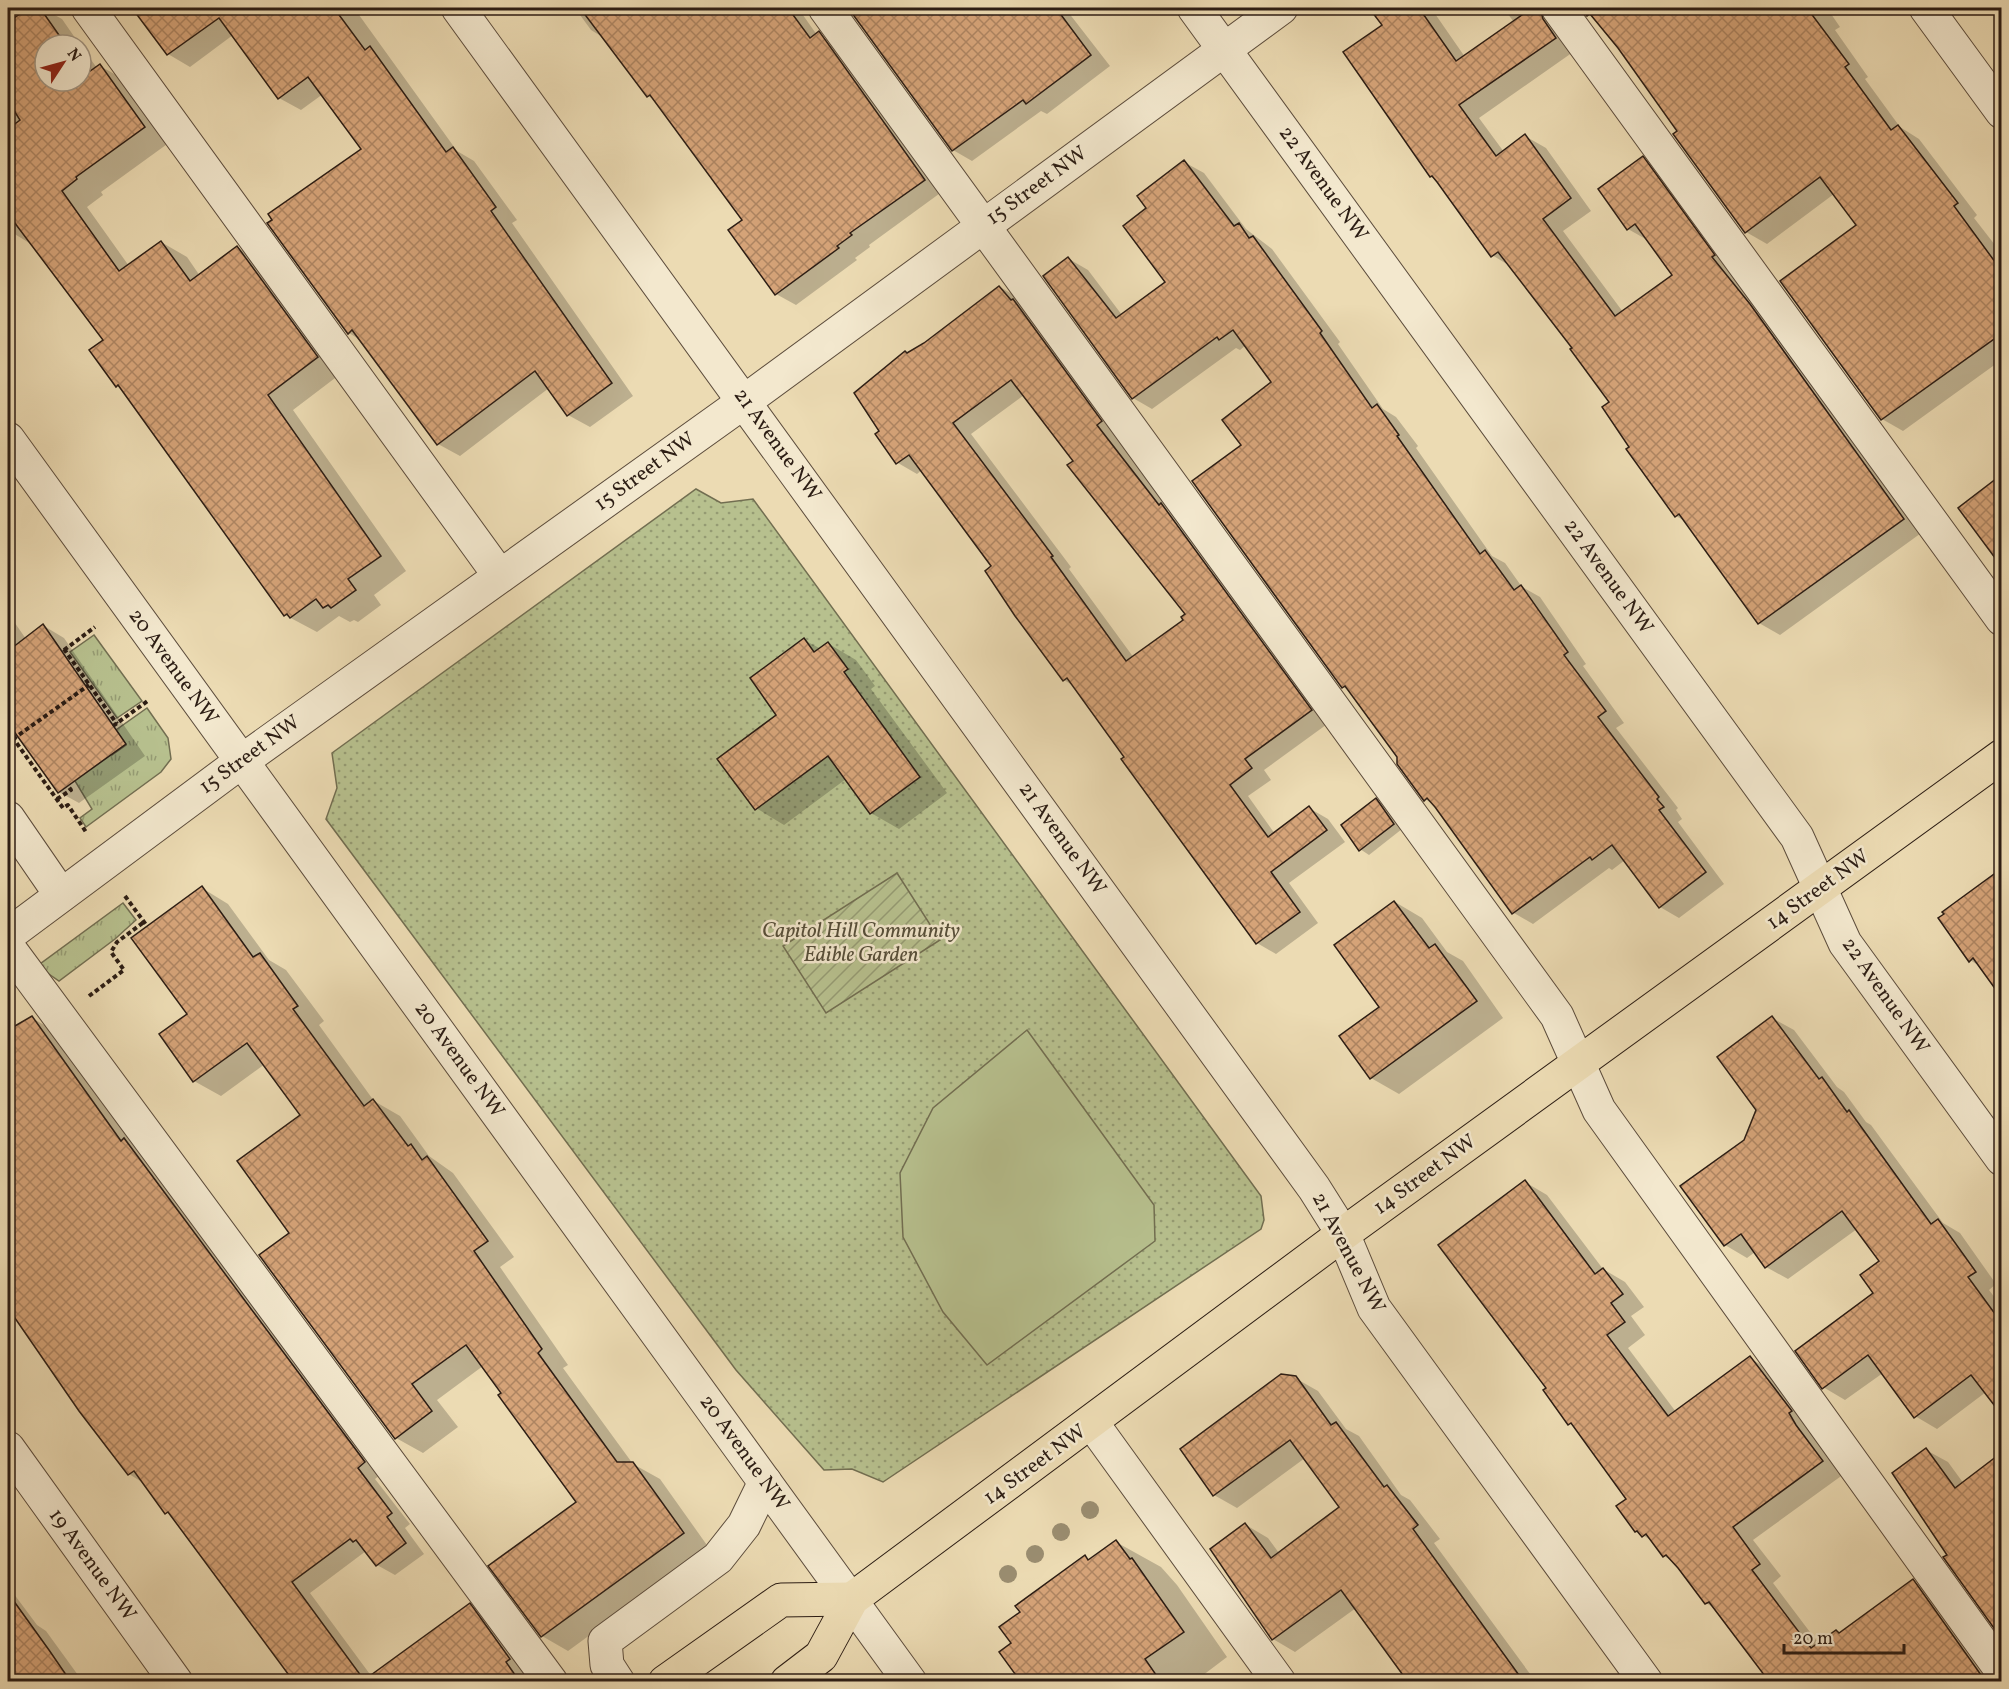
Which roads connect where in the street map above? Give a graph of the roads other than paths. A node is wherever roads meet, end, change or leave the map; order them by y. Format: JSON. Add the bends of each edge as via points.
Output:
{"nodes":[{"id":1,"x":88,"y":8,"type":"edge"},
{"id":2,"x":458,"y":8,"type":"edge"},
{"id":3,"x":825,"y":8,"type":"edge"},
{"id":4,"x":1194,"y":8,"type":"edge"},
{"id":5,"x":1281,"y":8,"type":"edge"},
{"id":6,"x":1558,"y":8,"type":"edge"},
{"id":7,"x":1926,"y":8,"type":"edge"},
{"id":8,"x":1224,"y":49,"type":"junction"},
{"id":9,"x":2001,"y":112,"type":"edge"},
{"id":10,"x":983,"y":226,"type":"junction"},
{"id":11,"x":745,"y":401,"type":"junction"},
{"id":12,"x":8,"y":439,"type":"edge"},
{"id":13,"x":500,"y":576,"type":"junction"},
{"id":14,"x":2001,"y":620,"type":"edge"},
{"id":15,"x":2001,"y":756,"type":"edge"},
{"id":16,"x":242,"y":760,"type":"junction"},
{"id":17,"x":8,"y":818,"type":"edge"},
{"id":18,"x":1820,"y":889,"type":"junction"},
{"id":19,"x":61,"y":895,"type":"junction"},
{"id":20,"x":8,"y":935,"type":"edge"},
{"id":21,"x":8,"y":947,"type":"edge"},
{"id":22,"x":1580,"y":1063,"type":"junction"},
{"id":23,"x":2001,"y":1159,"type":"edge"},
{"id":24,"x":1343,"y":1234,"type":"junction"},
{"id":25,"x":1092,"y":1424,"type":"junction"},
{"id":26,"x":8,"y":1448,"type":"edge"},
{"id":27,"x":765,"y":1482,"type":"junction"},
{"id":28,"x":852,"y":1599,"type":"junction"},
{"id":29,"x":2001,"y":1671,"type":"edge"},
{"id":30,"x":177,"y":1682,"type":"edge"},
{"id":31,"x":550,"y":1682,"type":"edge"},
{"id":32,"x":618,"y":1682,"type":"edge"},
{"id":33,"x":665,"y":1682,"type":"edge"},
{"id":34,"x":787,"y":1682,"type":"edge"},
{"id":35,"x":910,"y":1682,"type":"edge"},
{"id":36,"x":1280,"y":1682,"type":"edge"},
{"id":37,"x":1646,"y":1682,"type":"edge"}],
"edges":[{"from":1,"to":13,"type":"street"},
{"from":2,"to":11,"type":"street","name":"21 Avenue NW"},
{"from":3,"to":10,"type":"street"},
{"from":4,"to":8,"type":"street","name":"22 Avenue NW"},
{"from":5,"to":8,"type":"street","name":"15 Street NW"},
{"from":6,"to":14,"type":"street"},
{"from":7,"to":9,"type":"street"},
{"from":8,"to":10,"type":"street","name":"15 Street NW"},
{"from":8,"to":18,"type":"street","name":"22 Avenue NW","via":[[1797,837]]},
{"from":10,"to":11,"type":"street","name":"15 Street NW"},
{"from":10,"to":22,"type":"street","via":[[1555,1014]]},
{"from":11,"to":13,"type":"street","name":"15 Street NW"},
{"from":11,"to":24,"type":"street","name":"21 Avenue NW","via":[[1314,1188]]},
{"from":12,"to":16,"type":"street","name":"20 Avenue NW"},
{"from":13,"to":16,"type":"street","name":"15 Street NW"},
{"from":15,"to":18,"type":"main road","name":"14 Street NW"},
{"from":16,"to":19,"type":"street","name":"15 Street NW"},
{"from":16,"to":27,"type":"street","name":"20 Avenue NW"},
{"from":17,"to":19,"type":"street"},
{"from":18,"to":22,"type":"main road","name":"14 Street NW"},
{"from":18,"to":23,"type":"street","name":"22 Avenue NW","via":[[1845,943]]},
{"from":19,"to":20,"type":"street","name":"15 Street NW"},
{"from":21,"to":31,"type":"street"},
{"from":22,"to":24,"type":"main road","name":"14 Street NW"},
{"from":22,"to":29,"type":"street","via":[[1599,1110]]},
{"from":24,"to":25,"type":"main road","name":"14 Street NW"},
{"from":24,"to":37,"type":"street","name":"21 Avenue NW","via":[[1374,1308]]},
{"from":25,"to":28,"type":"main road","name":"14 Street NW"},
{"from":25,"to":36,"type":"street"},
{"from":26,"to":30,"type":"street","name":"19 Avenue NW"},
{"from":27,"to":28,"type":"street","name":"20 Avenue NW"},
{"from":27,"to":32,"type":"street","via":[[744,1525],[718,1558],[605,1641],[607,1665]]},
{"from":28,"to":33,"type":"main road","via":[[781,1600]]},
{"from":28,"to":34,"type":"main road","name":"14 Street NW","via":[[821,1656]]},
{"from":28,"to":35,"type":"street","name":"20 Avenue NW"}]}
